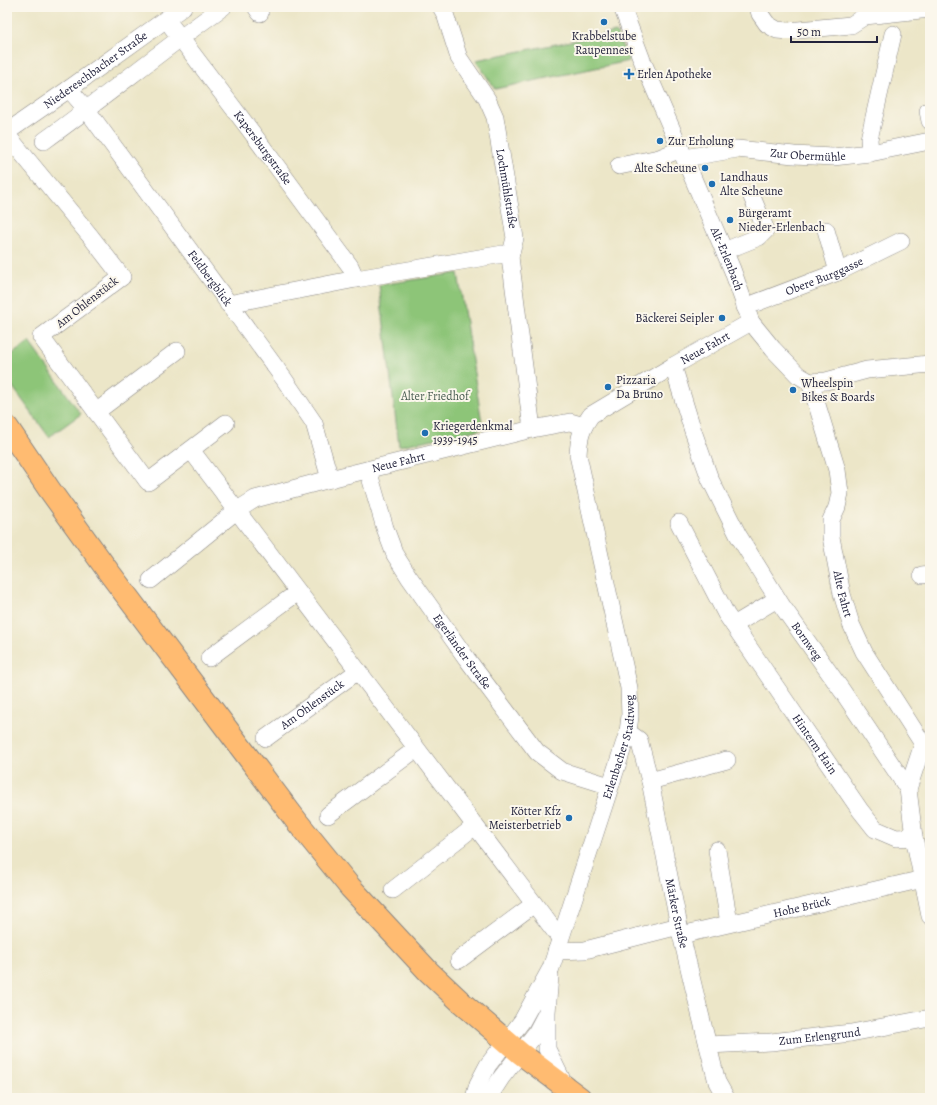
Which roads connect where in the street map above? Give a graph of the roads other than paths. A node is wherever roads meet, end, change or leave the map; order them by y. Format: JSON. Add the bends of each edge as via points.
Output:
{"nodes":[{"id":1,"x":183,"y":7,"type":"edge"},
{"id":2,"x":223,"y":7,"type":"edge"},
{"id":3,"x":442,"y":7,"type":"edge"},
{"id":4,"x":622,"y":7,"type":"edge"},
{"id":5,"x":758,"y":7,"type":"edge"},
{"id":6,"x":930,"y":9,"type":"edge"},
{"id":7,"x":860,"y":12,"type":"edge"},
{"id":8,"x":166,"y":19,"type":"junction"},
{"id":9,"x":893,"y":34,"type":"dead end"},
{"id":10,"x":180,"y":38,"type":"junction"},
{"id":11,"x":70,"y":89,"type":"junction"},
{"id":12,"x":87,"y":110,"type":"junction"},
{"id":13,"x":7,"y":134,"type":"edge"},
{"id":14,"x":44,"y":140,"type":"dead end"},
{"id":15,"x":930,"y":141,"type":"edge"},
{"id":16,"x":683,"y":153,"type":"junction"},
{"id":17,"x":870,"y":153,"type":"junction"},
{"id":18,"x":620,"y":166,"type":"dead end"},
{"id":19,"x":752,"y":197,"type":"dead end"},
{"id":20,"x":826,"y":230,"type":"dead end"},
{"id":21,"x":901,"y":241,"type":"dead end"},
{"id":22,"x":724,"y":251,"type":"junction"},
{"id":23,"x":510,"y":257,"type":"junction"},
{"id":24,"x":838,"y":272,"type":"junction"},
{"id":25,"x":356,"y":279,"type":"junction"},
{"id":26,"x":228,"y":304,"type":"junction"},
{"id":27,"x":748,"y":315,"type":"junction"},
{"id":28,"x":177,"y":351,"type":"dead end"},
{"id":29,"x":930,"y":364,"type":"edge"},
{"id":30,"x":673,"y":366,"type":"junction"},
{"id":31,"x":810,"y":382,"type":"junction"},
{"id":32,"x":96,"y":412,"type":"junction"},
{"id":33,"x":226,"y":423,"type":"dead end"},
{"id":34,"x":584,"y":426,"type":"junction"},
{"id":35,"x":7,"y":427,"type":"edge"},
{"id":36,"x":532,"y":429,"type":"junction"},
{"id":37,"x":191,"y":450,"type":"junction"},
{"id":38,"x":368,"y":470,"type":"junction"},
{"id":39,"x":330,"y":478,"type":"junction"},
{"id":40,"x":236,"y":510,"type":"junction"},
{"id":41,"x":679,"y":523,"type":"dead end"},
{"id":42,"x":151,"y":580,"type":"dead end"},
{"id":43,"x":298,"y":592,"type":"junction"},
{"id":44,"x":777,"y":599,"type":"junction"},
{"id":45,"x":734,"y":625,"type":"junction"},
{"id":46,"x":209,"y":658,"type":"dead end"},
{"id":47,"x":358,"y":671,"type":"junction"},
{"id":48,"x":628,"y":732,"type":"junction"},
{"id":49,"x":266,"y":738,"type":"dead end"},
{"id":50,"x":416,"y":749,"type":"junction"},
{"id":51,"x":727,"y":760,"type":"dead end"},
{"id":52,"x":650,"y":781,"type":"junction"},
{"id":53,"x":610,"y":786,"type":"junction"},
{"id":54,"x":908,"y":789,"type":"junction"},
{"id":55,"x":328,"y":815,"type":"dead end"},
{"id":56,"x":475,"y":826,"type":"junction"},
{"id":57,"x":914,"y":837,"type":"junction"},
{"id":58,"x":717,"y":850,"type":"dead end"},
{"id":59,"x":923,"y":879,"type":"junction"},
{"id":60,"x":393,"y":890,"type":"dead end"},
{"id":61,"x":534,"y":904,"type":"junction"},
{"id":62,"x":930,"y":916,"type":"edge"},
{"id":63,"x":729,"y":923,"type":"junction"},
{"id":64,"x":680,"y":930,"type":"junction"},
{"id":65,"x":558,"y":945,"type":"junction"},
{"id":66,"x":459,"y":960,"type":"dead end"},
{"id":67,"x":551,"y":968,"type":"junction"},
{"id":68,"x":547,"y":1012,"type":"junction"},
{"id":69,"x":930,"y":1018,"type":"edge"},
{"id":70,"x":708,"y":1045,"type":"junction"},
{"id":71,"x":513,"y":1047,"type":"junction"},
{"id":72,"x":573,"y":1093,"type":"edge"},
{"id":73,"x":474,"y":1098,"type":"edge"},
{"id":74,"x":488,"y":1098,"type":"edge"},
{"id":75,"x":726,"y":1098,"type":"edge"}],
"edges":[{"from":1,"to":8,"type":"street","name":"Niedereschbacher Straße"},
{"from":2,"to":10,"type":"street"},
{"from":3,"to":23,"type":"street","name":"Lochmühlstraße","via":[[459,58],[488,99],[494,117],[515,238]]},
{"from":4,"to":16,"type":"street","name":"Alt-Erlenbach"},
{"from":5,"to":7,"type":"street","via":[[767,24],[777,30],[788,31],[851,25]]},
{"from":6,"to":7,"type":"street"},
{"from":8,"to":10,"type":"street","name":"Kapersburgstraße"},
{"from":8,"to":11,"type":"street","name":"Niedereschbacher Straße"},
{"from":9,"to":17,"type":"street","via":[[869,139]]},
{"from":10,"to":12,"type":"street"},
{"from":10,"to":25,"type":"street","name":"Kapersburgstraße","via":[[350,266]]},
{"from":11,"to":12,"type":"street","name":"Feldbergblick"},
{"from":11,"to":13,"type":"street","name":"Niedereschbacher Straße"},
{"from":12,"to":14,"type":"street"},
{"from":12,"to":26,"type":"street","name":"Feldbergblick"},
{"from":13,"to":32,"type":"street","name":"Am Ohlenstück","via":[[122,277],[41,337]]},
{"from":15,"to":17,"type":"street","name":"Zur Obermühle"},
{"from":16,"to":17,"type":"street","name":"Zur Obermühle","via":[[737,149],[833,157]]},
{"from":16,"to":18,"type":"street","name":"Zur Obermühle"},
{"from":16,"to":22,"type":"street","name":"Alt-Erlenbach"},
{"from":19,"to":22,"type":"street","via":[[766,230]]},
{"from":20,"to":24,"type":"street"},
{"from":21,"to":24,"type":"street","name":"Obere Burggasse"},
{"from":22,"to":27,"type":"street","name":"Alt-Erlenbach"},
{"from":23,"to":25,"type":"street","via":[[503,254]]},
{"from":23,"to":36,"type":"street","name":"Lochmühlstraße"},
{"from":24,"to":27,"type":"street","name":"Obere Burggasse"},
{"from":25,"to":26,"type":"street"},
{"from":26,"to":39,"type":"street","name":"Feldbergblick","via":[[314,423]]},
{"from":27,"to":30,"type":"street","name":"Neue Fahrt"},
{"from":27,"to":31,"type":"street","name":"Alt-Erlenbach","via":[[798,375]]},
{"from":28,"to":32,"type":"street"},
{"from":29,"to":31,"type":"street","via":[[867,370],[826,381]]},
{"from":30,"to":34,"type":"street","name":"Neue Fahrt","via":[[591,415]]},
{"from":30,"to":44,"type":"street","name":"Bornweg","via":[[710,479],[738,535]]},
{"from":31,"to":54,"type":"street","name":"Alte Fahrt","via":[[837,470],[840,492],[831,520],[831,537],[842,594],[851,624],[864,652],[923,744]]},
{"from":32,"to":37,"type":"street","name":"Am Ohlenstück","via":[[148,482]]},
{"from":33,"to":37,"type":"street","name":"Am Ohlenstück"},
{"from":34,"to":36,"type":"street","name":"Neue Fahrt","via":[[570,422]]},
{"from":34,"to":48,"type":"street","name":"Erlenbacher Stadtweg","via":[[579,439],[578,455],[629,688]]},
{"from":35,"to":71,"type":"main road","via":[[108,572],[252,763],[350,887],[429,972]]},
{"from":36,"to":38,"type":"street","name":"Neue Fahrt"},
{"from":37,"to":40,"type":"street"},
{"from":38,"to":39,"type":"street","name":"Neue Fahrt"},
{"from":38,"to":53,"type":"street","name":"Egerländer Straße","via":[[395,555],[467,659],[537,752],[562,771]]},
{"from":39,"to":40,"type":"street","name":"Neue Fahrt","via":[[255,499]]},
{"from":40,"to":42,"type":"street"},
{"from":40,"to":43,"type":"street"},
{"from":41,"to":45,"type":"street","name":"Hinterm Hain"},
{"from":43,"to":46,"type":"street"},
{"from":43,"to":47,"type":"street"},
{"from":44,"to":45,"type":"street"},
{"from":44,"to":54,"type":"street","name":"Bornweg"},
{"from":45,"to":57,"type":"street","name":"Hinterm Hain","via":[[875,829],[896,838]]},
{"from":47,"to":49,"type":"street","name":"Am Ohlenstück"},
{"from":47,"to":50,"type":"street"},
{"from":48,"to":52,"type":"street","name":"Märker Straße","via":[[639,740]]},
{"from":48,"to":53,"type":"street","name":"Erlenbacher Stadtweg"},
{"from":50,"to":55,"type":"street"},
{"from":50,"to":56,"type":"street"},
{"from":51,"to":52,"type":"street"},
{"from":52,"to":64,"type":"street","name":"Märker Straße"},
{"from":53,"to":65,"type":"street","name":"Erlenbacher Stadtweg"},
{"from":54,"to":57,"type":"street","name":"Bornweg"},
{"from":56,"to":60,"type":"street"},
{"from":56,"to":61,"type":"street"},
{"from":57,"to":59,"type":"street","name":"Bornweg"},
{"from":58,"to":63,"type":"street"},
{"from":59,"to":62,"type":"street","name":"Bornweg"},
{"from":59,"to":63,"type":"street","name":"Hohe Brück"},
{"from":61,"to":65,"type":"street"},
{"from":61,"to":66,"type":"street"},
{"from":63,"to":64,"type":"street","name":"Hohe Brück"},
{"from":64,"to":65,"type":"street","name":"Hohe Brück","via":[[585,950]]},
{"from":64,"to":70,"type":"street","name":"Märker Straße"},
{"from":65,"to":67,"type":"street","name":"Erlenbacher Stadtweg"},
{"from":67,"to":68,"type":"street","name":"Erlenbacher Stadtweg"},
{"from":67,"to":71,"type":"street","name":"Erlenbacher Stadtweg","via":[[522,1021]]},
{"from":68,"to":71,"type":"street","name":"Erlenbacher Stadtweg","via":[[536,1033]]},
{"from":68,"to":72,"type":"street","name":"Erlenbacher Stadtweg","via":[[547,1048]]},
{"from":69,"to":70,"type":"street","name":"Zum Erlengrund","via":[[851,1033],[771,1042]]},
{"from":70,"to":75,"type":"street","name":"Märker Straße","via":[[718,1082]]},
{"from":71,"to":72,"type":"main road"},
{"from":71,"to":73,"type":"street","name":"Erlenbacher Stadtweg","via":[[488,1065]]},
{"from":71,"to":74,"type":"street","name":"Erlenbacher Stadtweg","via":[[501,1078]]}]}
